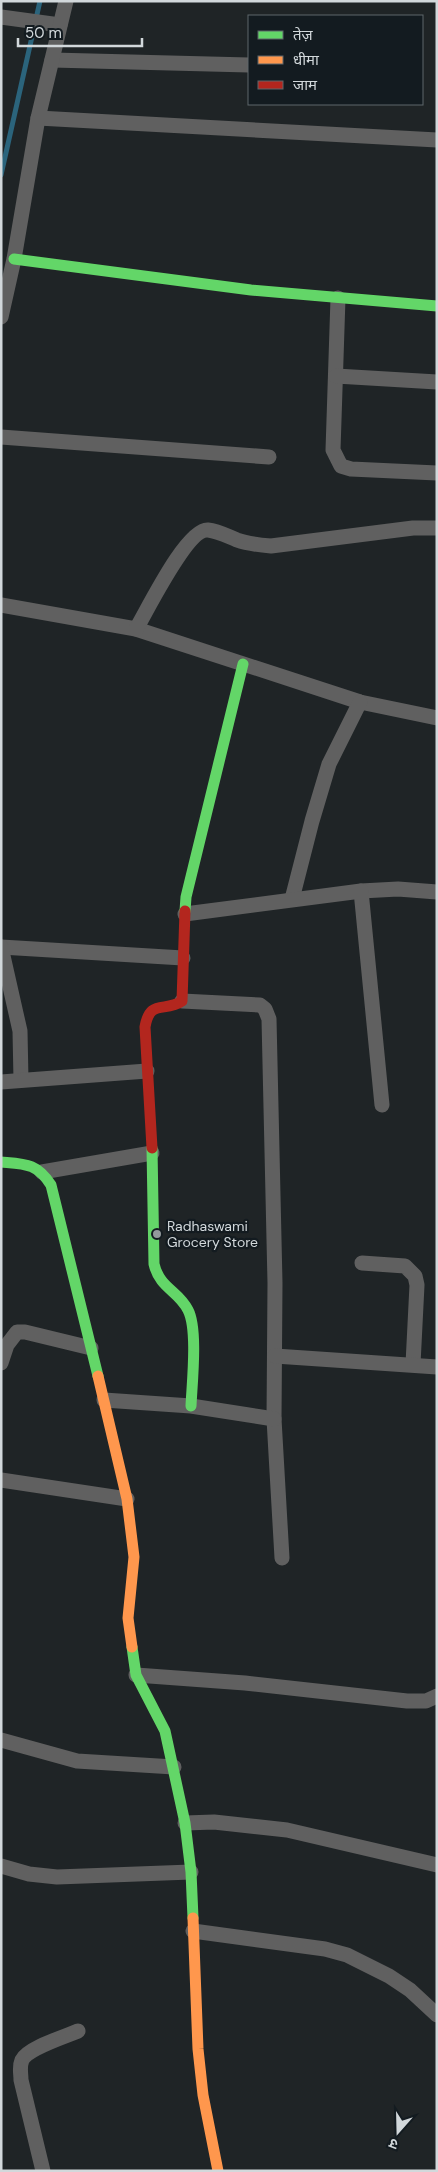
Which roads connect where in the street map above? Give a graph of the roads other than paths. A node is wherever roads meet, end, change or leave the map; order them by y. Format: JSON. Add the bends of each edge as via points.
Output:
{"nodes":[{"id":1,"x":66,"y":1,"type":"edge"},
{"id":2,"x":1,"y":17,"type":"edge"},
{"id":3,"x":60,"y":25,"type":"junction"},
{"id":4,"x":52,"y":60,"type":"junction"},
{"id":5,"x":248,"y":66,"type":"edge"},
{"id":6,"x":38,"y":118,"type":"junction"},
{"id":7,"x":437,"y":140,"type":"edge"},
{"id":8,"x":14,"y":259,"type":"junction"},
{"id":9,"x":338,"y":298,"type":"junction"},
{"id":10,"x":437,"y":306,"type":"edge"},
{"id":11,"x":1,"y":317,"type":"edge"},
{"id":12,"x":336,"y":376,"type":"junction"},
{"id":13,"x":437,"y":382,"type":"edge"},
{"id":14,"x":1,"y":436,"type":"edge"},
{"id":15,"x":269,"y":458,"type":"dead end"},
{"id":16,"x":437,"y":473,"type":"edge"},
{"id":17,"x":437,"y":528,"type":"edge"},
{"id":18,"x":1,"y":605,"type":"edge"},
{"id":19,"x":136,"y":629,"type":"junction"},
{"id":20,"x":243,"y":664,"type":"junction"},
{"id":21,"x":360,"y":702,"type":"junction"},
{"id":22,"x":437,"y":718,"type":"edge"},
{"id":23,"x":361,"y":891,"type":"junction"},
{"id":24,"x":437,"y":892,"type":"edge"},
{"id":25,"x":292,"y":899,"type":"junction"},
{"id":26,"x":185,"y":914,"type":"junction"},
{"id":27,"x":1,"y":947,"type":"edge"},
{"id":28,"x":183,"y":958,"type":"junction"},
{"id":29,"x":182,"y":1001,"type":"junction"},
{"id":30,"x":147,"y":1071,"type":"junction"},
{"id":31,"x":21,"y":1080,"type":"junction"},
{"id":32,"x":1,"y":1082,"type":"edge"},
{"id":33,"x":382,"y":1105,"type":"dead end"},
{"id":34,"x":152,"y":1154,"type":"junction"},
{"id":35,"x":1,"y":1162,"type":"edge"},
{"id":36,"x":42,"y":1172,"type":"junction"},
{"id":37,"x":362,"y":1263,"type":"dead end"},
{"id":38,"x":91,"y":1348,"type":"junction"},
{"id":39,"x":275,"y":1356,"type":"junction"},
{"id":40,"x":1,"y":1364,"type":"edge"},
{"id":41,"x":413,"y":1364,"type":"junction"},
{"id":42,"x":437,"y":1367,"type":"edge"},
{"id":43,"x":104,"y":1400,"type":"junction"},
{"id":44,"x":191,"y":1406,"type":"junction"},
{"id":45,"x":274,"y":1419,"type":"junction"},
{"id":46,"x":1,"y":1480,"type":"edge"},
{"id":47,"x":127,"y":1500,"type":"junction"},
{"id":48,"x":282,"y":1558,"type":"dead end"},
{"id":49,"x":136,"y":1675,"type":"junction"},
{"id":50,"x":437,"y":1696,"type":"edge"},
{"id":51,"x":1,"y":1740,"type":"edge"},
{"id":52,"x":174,"y":1767,"type":"junction"},
{"id":53,"x":185,"y":1823,"type":"junction"},
{"id":54,"x":1,"y":1866,"type":"edge"},
{"id":55,"x":437,"y":1866,"type":"edge"},
{"id":56,"x":191,"y":1872,"type":"junction"},
{"id":57,"x":192,"y":1931,"type":"junction"},
{"id":58,"x":437,"y":2015,"type":"edge"},
{"id":59,"x":78,"y":2031,"type":"dead end"},
{"id":60,"x":43,"y":2171,"type":"edge"},
{"id":61,"x":218,"y":2171,"type":"edge"}],
"edges":[{"from":1,"to":3,"type":"street"},
{"from":2,"to":3,"type":"street"},
{"from":3,"to":4,"type":"street"},
{"from":4,"to":5,"type":"street"},
{"from":4,"to":6,"type":"street"},
{"from":6,"to":7,"type":"street"},
{"from":6,"to":8,"type":"street"},
{"from":8,"to":9,"type":"street","via":[[241,289]]},
{"from":8,"to":11,"type":"street"},
{"from":9,"to":10,"type":"street"},
{"from":9,"to":12,"type":"street"},
{"from":12,"to":13,"type":"street"},
{"from":12,"to":16,"type":"street","via":[[333,450],[341,466],[351,470]]},
{"from":14,"to":15,"type":"street"},
{"from":17,"to":19,"type":"street","via":[[413,528],[271,546],[255,545],[204,530],[184,547]]},
{"from":18,"to":19,"type":"street"},
{"from":19,"to":20,"type":"street"},
{"from":20,"to":21,"type":"street"},
{"from":20,"to":26,"type":"street","via":[[186,896]]},
{"from":21,"to":22,"type":"street"},
{"from":21,"to":25,"type":"street","via":[[329,764]]},
{"from":23,"to":24,"type":"street"},
{"from":23,"to":25,"type":"street"},
{"from":23,"to":33,"type":"street"},
{"from":25,"to":26,"type":"street"},
{"from":26,"to":28,"type":"street"},
{"from":27,"to":28,"type":"street"},
{"from":27,"to":31,"type":"street","via":[[20,1031]]},
{"from":28,"to":29,"type":"street"},
{"from":29,"to":30,"type":"street","via":[[178,1005],[157,1007],[151,1011],[146,1025]]},
{"from":29,"to":39,"type":"street","via":[[260,1005],[269,1019]]},
{"from":30,"to":31,"type":"street"},
{"from":30,"to":34,"type":"street"},
{"from":31,"to":32,"type":"street"},
{"from":34,"to":36,"type":"street"},
{"from":34,"to":44,"type":"street","via":[[154,1265],[160,1280],[190,1314]]},
{"from":35,"to":36,"type":"street","via":[[29,1164]]},
{"from":36,"to":38,"type":"street","via":[[51,1185]]},
{"from":37,"to":41,"type":"street","via":[[405,1266],[415,1276]]},
{"from":38,"to":40,"type":"street","via":[[17,1332],[7,1345]]},
{"from":38,"to":43,"type":"street"},
{"from":39,"to":41,"type":"street"},
{"from":39,"to":45,"type":"street"},
{"from":41,"to":42,"type":"street"},
{"from":43,"to":44,"type":"street"},
{"from":43,"to":47,"type":"street"},
{"from":44,"to":45,"type":"street"},
{"from":45,"to":48,"type":"street"},
{"from":46,"to":47,"type":"street"},
{"from":47,"to":49,"type":"street","via":[[134,1557],[128,1618]]},
{"from":49,"to":50,"type":"street","via":[[407,1701],[426,1701]]},
{"from":49,"to":52,"type":"street","via":[[165,1731]]},
{"from":51,"to":52,"type":"street","via":[[77,1761]]},
{"from":52,"to":53,"type":"street"},
{"from":53,"to":55,"type":"street","via":[[214,1822],[287,1830]]},
{"from":53,"to":56,"type":"street"},
{"from":54,"to":56,"type":"street","via":[[57,1877]]},
{"from":56,"to":57,"type":"street"},
{"from":57,"to":58,"type":"street","via":[[325,1949],[347,1955],[410,1990]]},
{"from":57,"to":61,"type":"street","via":[[203,2095]]},
{"from":59,"to":60,"type":"street","via":[[26,2055],[20,2068]]}]}
